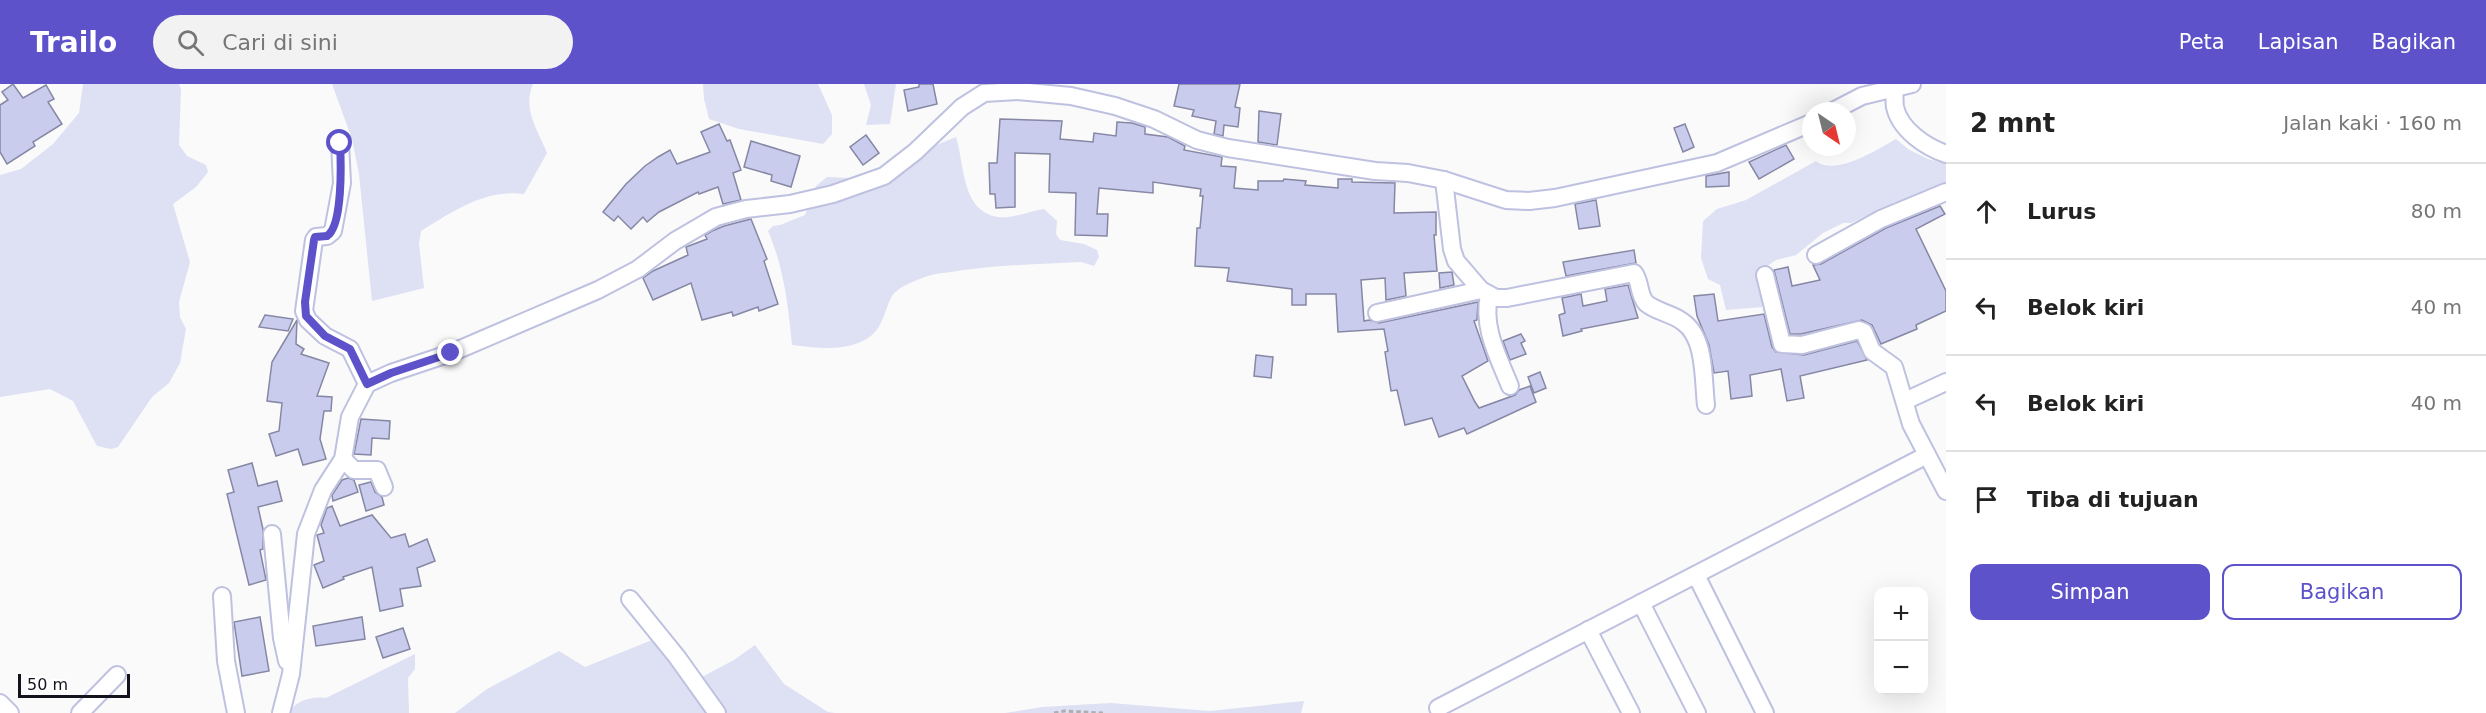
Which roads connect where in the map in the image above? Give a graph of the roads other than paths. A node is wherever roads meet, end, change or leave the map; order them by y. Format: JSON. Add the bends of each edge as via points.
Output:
{"nodes":[{"id":1,"x":967,"y":84,"type":"edge"},
{"id":2,"x":1912,"y":84,"type":"edge"},
{"id":3,"x":1894,"y":88,"type":"junction"},
{"id":4,"x":971,"y":101,"type":"junction"},
{"id":5,"x":1850,"y":102,"type":"edge"},
{"id":6,"x":1802,"y":127,"type":"edge"},
{"id":7,"x":340,"y":143,"type":"dead end"},
{"id":8,"x":1946,"y":154,"type":"edge"},
{"id":9,"x":1444,"y":180,"type":"junction"},
{"id":10,"x":1946,"y":192,"type":"edge"},
{"id":11,"x":1816,"y":255,"type":"dead end"},
{"id":12,"x":1765,"y":275,"type":"dead end"},
{"id":13,"x":1485,"y":293,"type":"junction"},
{"id":14,"x":1377,"y":313,"type":"dead end"},
{"id":15,"x":1946,"y":382,"type":"edge"},
{"id":16,"x":367,"y":384,"type":"junction"},
{"id":17,"x":1510,"y":386,"type":"dead end"},
{"id":18,"x":1905,"y":401,"type":"junction"},
{"id":19,"x":1706,"y":405,"type":"dead end"},
{"id":20,"x":1928,"y":455,"type":"junction"},
{"id":21,"x":343,"y":459,"type":"junction"},
{"id":22,"x":384,"y":487,"type":"dead end"},
{"id":23,"x":1946,"y":491,"type":"edge"},
{"id":24,"x":272,"y":534,"type":"dead end"},
{"id":25,"x":1696,"y":575,"type":"junction"},
{"id":26,"x":222,"y":596,"type":"dead end"},
{"id":27,"x":630,"y":599,"type":"dead end"},
{"id":28,"x":1641,"y":603,"type":"junction"},
{"id":29,"x":1588,"y":630,"type":"junction"},
{"id":30,"x":291,"y":674,"type":"junction"},
{"id":31,"x":117,"y":675,"type":"dead end"},
{"id":32,"x":0,"y":702,"type":"edge"},
{"id":33,"x":1438,"y":708,"type":"dead end"},
{"id":34,"x":10,"y":713,"type":"edge"},
{"id":35,"x":80,"y":713,"type":"edge"},
{"id":36,"x":236,"y":713,"type":"edge"},
{"id":37,"x":281,"y":713,"type":"edge"},
{"id":38,"x":717,"y":713,"type":"edge"},
{"id":39,"x":1631,"y":713,"type":"edge"},
{"id":40,"x":1697,"y":713,"type":"edge"},
{"id":41,"x":1765,"y":713,"type":"edge"}],
"edges":[{"from":1,"to":4,"type":"street"},
{"from":2,"to":3,"type":"street"},
{"from":3,"to":5,"type":"street"},
{"from":3,"to":8,"type":"street","via":[[1895,109],[1907,128],[1928,147]]},
{"from":4,"to":9,"type":"street","via":[[984,93],[1018,91],[1071,96],[1115,106],[1197,140],[1228,148]]},
{"from":4,"to":16,"type":"street","via":[[884,176],[812,199],[716,217],[598,291]]},
{"from":6,"to":9,"type":"street","via":[[1717,163],[1555,198],[1506,200]]},
{"from":7,"to":16,"type":"street","via":[[342,183],[333,231],[315,237],[304,311],[325,336],[350,349]]},
{"from":9,"to":13,"type":"street","via":[[1456,261]]},
{"from":10,"to":11,"type":"street","via":[[1881,219]]},
{"from":12,"to":18,"type":"street","via":[[1782,344],[1802,345],[1862,331],[1872,351],[1894,367]]},
{"from":13,"to":14,"type":"street"},
{"from":13,"to":17,"type":"street","via":[[1489,334]]},
{"from":13,"to":19,"type":"street","via":[[1507,298],[1634,273],[1644,301],[1685,323],[1692,331],[1700,355]]},
{"from":15,"to":18,"type":"street"},
{"from":16,"to":21,"type":"street","via":[[350,417]]},
{"from":18,"to":20,"type":"street","via":[[1911,424]]},
{"from":20,"to":23,"type":"street"},
{"from":20,"to":25,"type":"street"},
{"from":21,"to":22,"type":"street","via":[[354,470],[377,470]]},
{"from":21,"to":30,"type":"street","via":[[323,490],[306,534]]},
{"from":24,"to":30,"type":"street","via":[[282,638]]},
{"from":25,"to":28,"type":"street"},
{"from":25,"to":41,"type":"street"},
{"from":26,"to":36,"type":"street","via":[[226,661]]},
{"from":27,"to":38,"type":"street"},
{"from":28,"to":29,"type":"street"},
{"from":28,"to":40,"type":"street"},
{"from":29,"to":33,"type":"street"},
{"from":29,"to":39,"type":"street"},
{"from":30,"to":37,"type":"street"},
{"from":31,"to":35,"type":"street"},
{"from":32,"to":34,"type":"street"}]}
